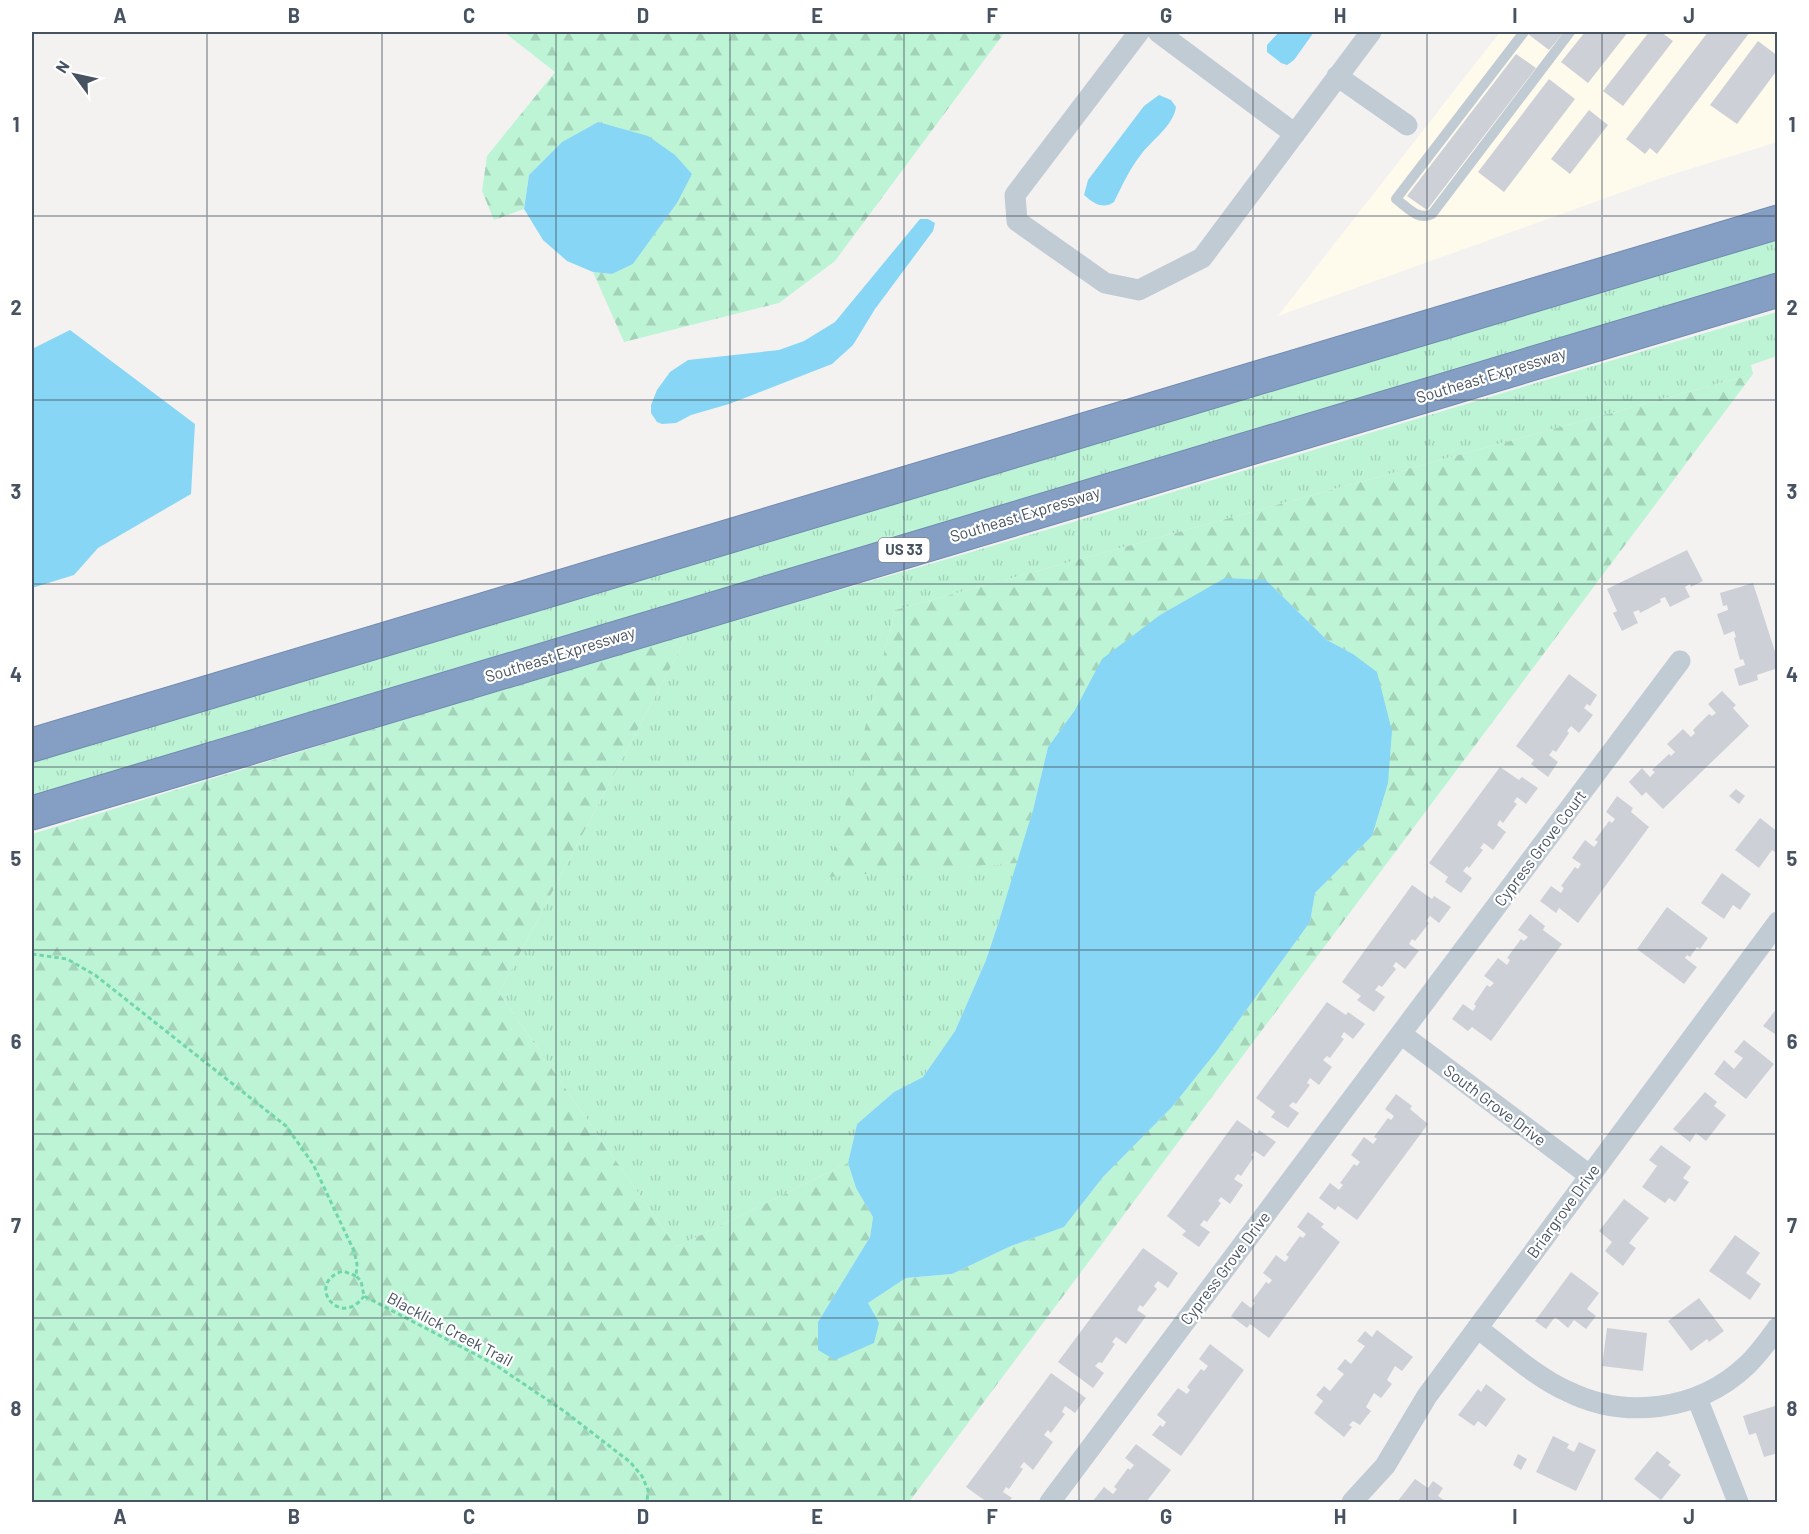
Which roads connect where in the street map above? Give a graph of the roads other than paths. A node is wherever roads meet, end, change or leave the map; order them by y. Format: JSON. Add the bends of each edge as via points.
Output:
{"nodes":[{"id":1,"x":1139,"y":32,"type":"edge"},
{"id":2,"x":1158,"y":32,"type":"edge"},
{"id":3,"x":1371,"y":32,"type":"edge"},
{"id":4,"x":1524,"y":32,"type":"edge"},
{"id":5,"x":1570,"y":32,"type":"edge"},
{"id":6,"x":1337,"y":76,"type":"junction"},
{"id":7,"x":1407,"y":125,"type":"dead end"},
{"id":8,"x":1295,"y":134,"type":"junction"},
{"id":9,"x":1778,"y":222,"type":"edge"},
{"id":10,"x":1778,"y":290,"type":"edge"},
{"id":11,"x":1680,"y":661,"type":"dead end"},
{"id":12,"x":32,"y":745,"type":"edge"},
{"id":13,"x":32,"y":813,"type":"edge"},
{"id":14,"x":1778,"y":922,"type":"edge"},
{"id":15,"x":1401,"y":1035,"type":"junction"},
{"id":16,"x":1589,"y":1175,"type":"junction"},
{"id":17,"x":1778,"y":1327,"type":"edge"},
{"id":18,"x":1477,"y":1328,"type":"junction"},
{"id":19,"x":1697,"y":1398,"type":"junction"},
{"id":20,"x":1050,"y":1503,"type":"edge"},
{"id":21,"x":1352,"y":1503,"type":"edge"},
{"id":22,"x":1738,"y":1503,"type":"edge"}],
"edges":[{"from":1,"to":8,"type":"street","via":[[1015,195],[1017,221],[1104,283],[1139,290],[1202,258]]},
{"from":2,"to":8,"type":"street"},
{"from":3,"to":6,"type":"street"},
{"from":4,"to":5,"type":"lane","via":[[1396,199],[1419,216],[1432,214]]},
{"from":6,"to":7,"type":"street"},
{"from":6,"to":8,"type":"street"},
{"from":9,"to":12,"type":"highway"},
{"from":10,"to":13,"type":"highway","name":"Southeast Expressway","number":"US 33"},
{"from":11,"to":15,"type":"street","name":"Cypress Grove Court"},
{"from":14,"to":16,"type":"street","name":"Briargrove Drive"},
{"from":15,"to":16,"type":"street","name":"South Grove Drive"},
{"from":15,"to":20,"type":"street","name":"Cypress Grove Drive"},
{"from":16,"to":18,"type":"street","name":"Briargrove Drive"},
{"from":17,"to":19,"type":"street","via":[[1747,1366]]},
{"from":18,"to":19,"type":"street","via":[[1545,1379],[1585,1400],[1633,1408],[1668,1406]]},
{"from":18,"to":21,"type":"street","name":"Briargrove Drive","via":[[1427,1396],[1385,1466]]},
{"from":19,"to":22,"type":"street"}]}
